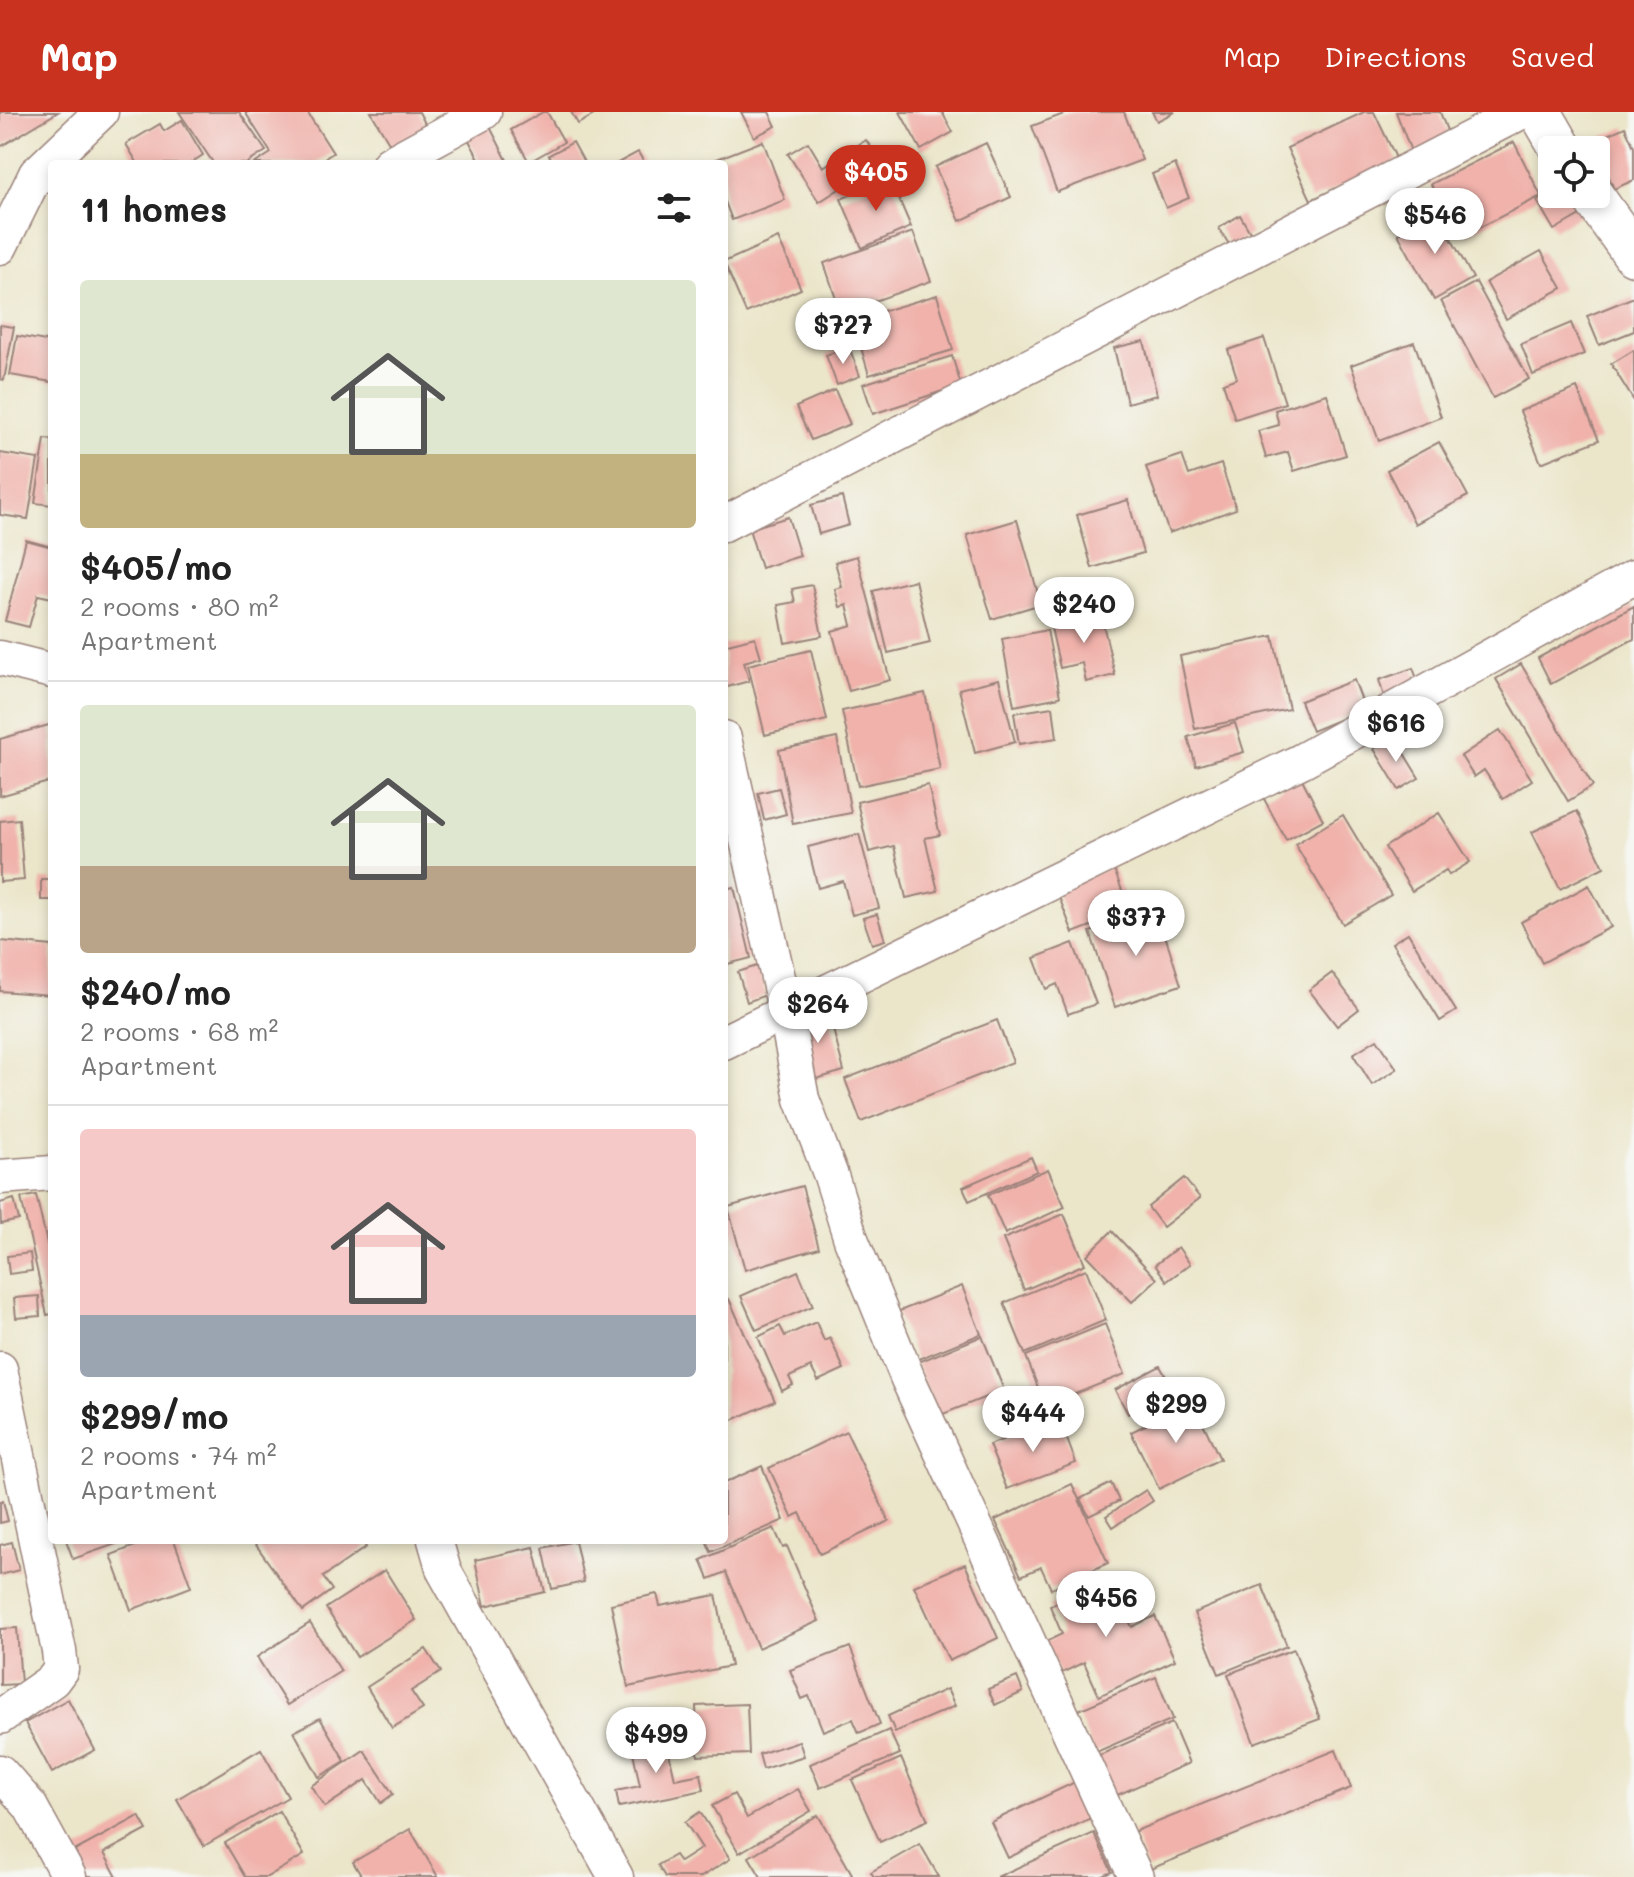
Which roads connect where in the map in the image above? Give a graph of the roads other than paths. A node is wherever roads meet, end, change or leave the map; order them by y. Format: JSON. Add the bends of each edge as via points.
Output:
{"nodes":[{"id":1,"x":101,"y":112,"type":"edge"},
{"id":2,"x":484,"y":112,"type":"edge"},
{"id":3,"x":1521,"y":112,"type":"edge"},
{"id":4,"x":1540,"y":112,"type":"edge"},
{"id":5,"x":1554,"y":136,"type":"edge"},
{"id":6,"x":58,"y":160,"type":"edge"},
{"id":7,"x":396,"y":160,"type":"edge"},
{"id":8,"x":44,"y":175,"type":"edge"},
{"id":9,"x":1601,"y":208,"type":"edge"},
{"id":10,"x":0,"y":247,"type":"edge"},
{"id":11,"x":1634,"y":254,"type":"edge"},
{"id":12,"x":728,"y":522,"type":"edge"},
{"id":13,"x":1634,"y":577,"type":"edge"},
{"id":14,"x":0,"y":658,"type":"edge"},
{"id":15,"x":48,"y":670,"type":"edge"},
{"id":16,"x":728,"y":756,"type":"edge"},
{"id":17,"x":786,"y":1013,"type":"junction"},
{"id":18,"x":728,"y":1040,"type":"edge"},
{"id":19,"x":48,"y":1173,"type":"edge"},
{"id":20,"x":0,"y":1177,"type":"edge"},
{"id":21,"x":0,"y":1369,"type":"edge"},
{"id":22,"x":436,"y":1544,"type":"edge"},
{"id":23,"x":0,"y":1717,"type":"edge"},
{"id":24,"x":0,"y":1772,"type":"edge"},
{"id":25,"x":69,"y":1877,"type":"edge"},
{"id":26,"x":616,"y":1877,"type":"edge"},
{"id":27,"x":1136,"y":1877,"type":"edge"}],
"edges":[{"from":1,"to":6,"type":"street"},
{"from":2,"to":7,"type":"street"},
{"from":3,"to":12,"type":"street"},
{"from":4,"to":5,"type":"street"},
{"from":8,"to":10,"type":"street"},
{"from":9,"to":11,"type":"street"},
{"from":13,"to":17,"type":"street","via":[[1301,761]]},
{"from":14,"to":15,"type":"street"},
{"from":16,"to":17,"type":"street"},
{"from":17,"to":18,"type":"street"},
{"from":17,"to":27,"type":"street","via":[[802,1099],[902,1365]]},
{"from":19,"to":20,"type":"street"},
{"from":21,"to":23,"type":"street","via":[[61,1669]]},
{"from":22,"to":26,"type":"street","via":[[444,1571]]},
{"from":24,"to":25,"type":"street","via":[[30,1806]]}]}
